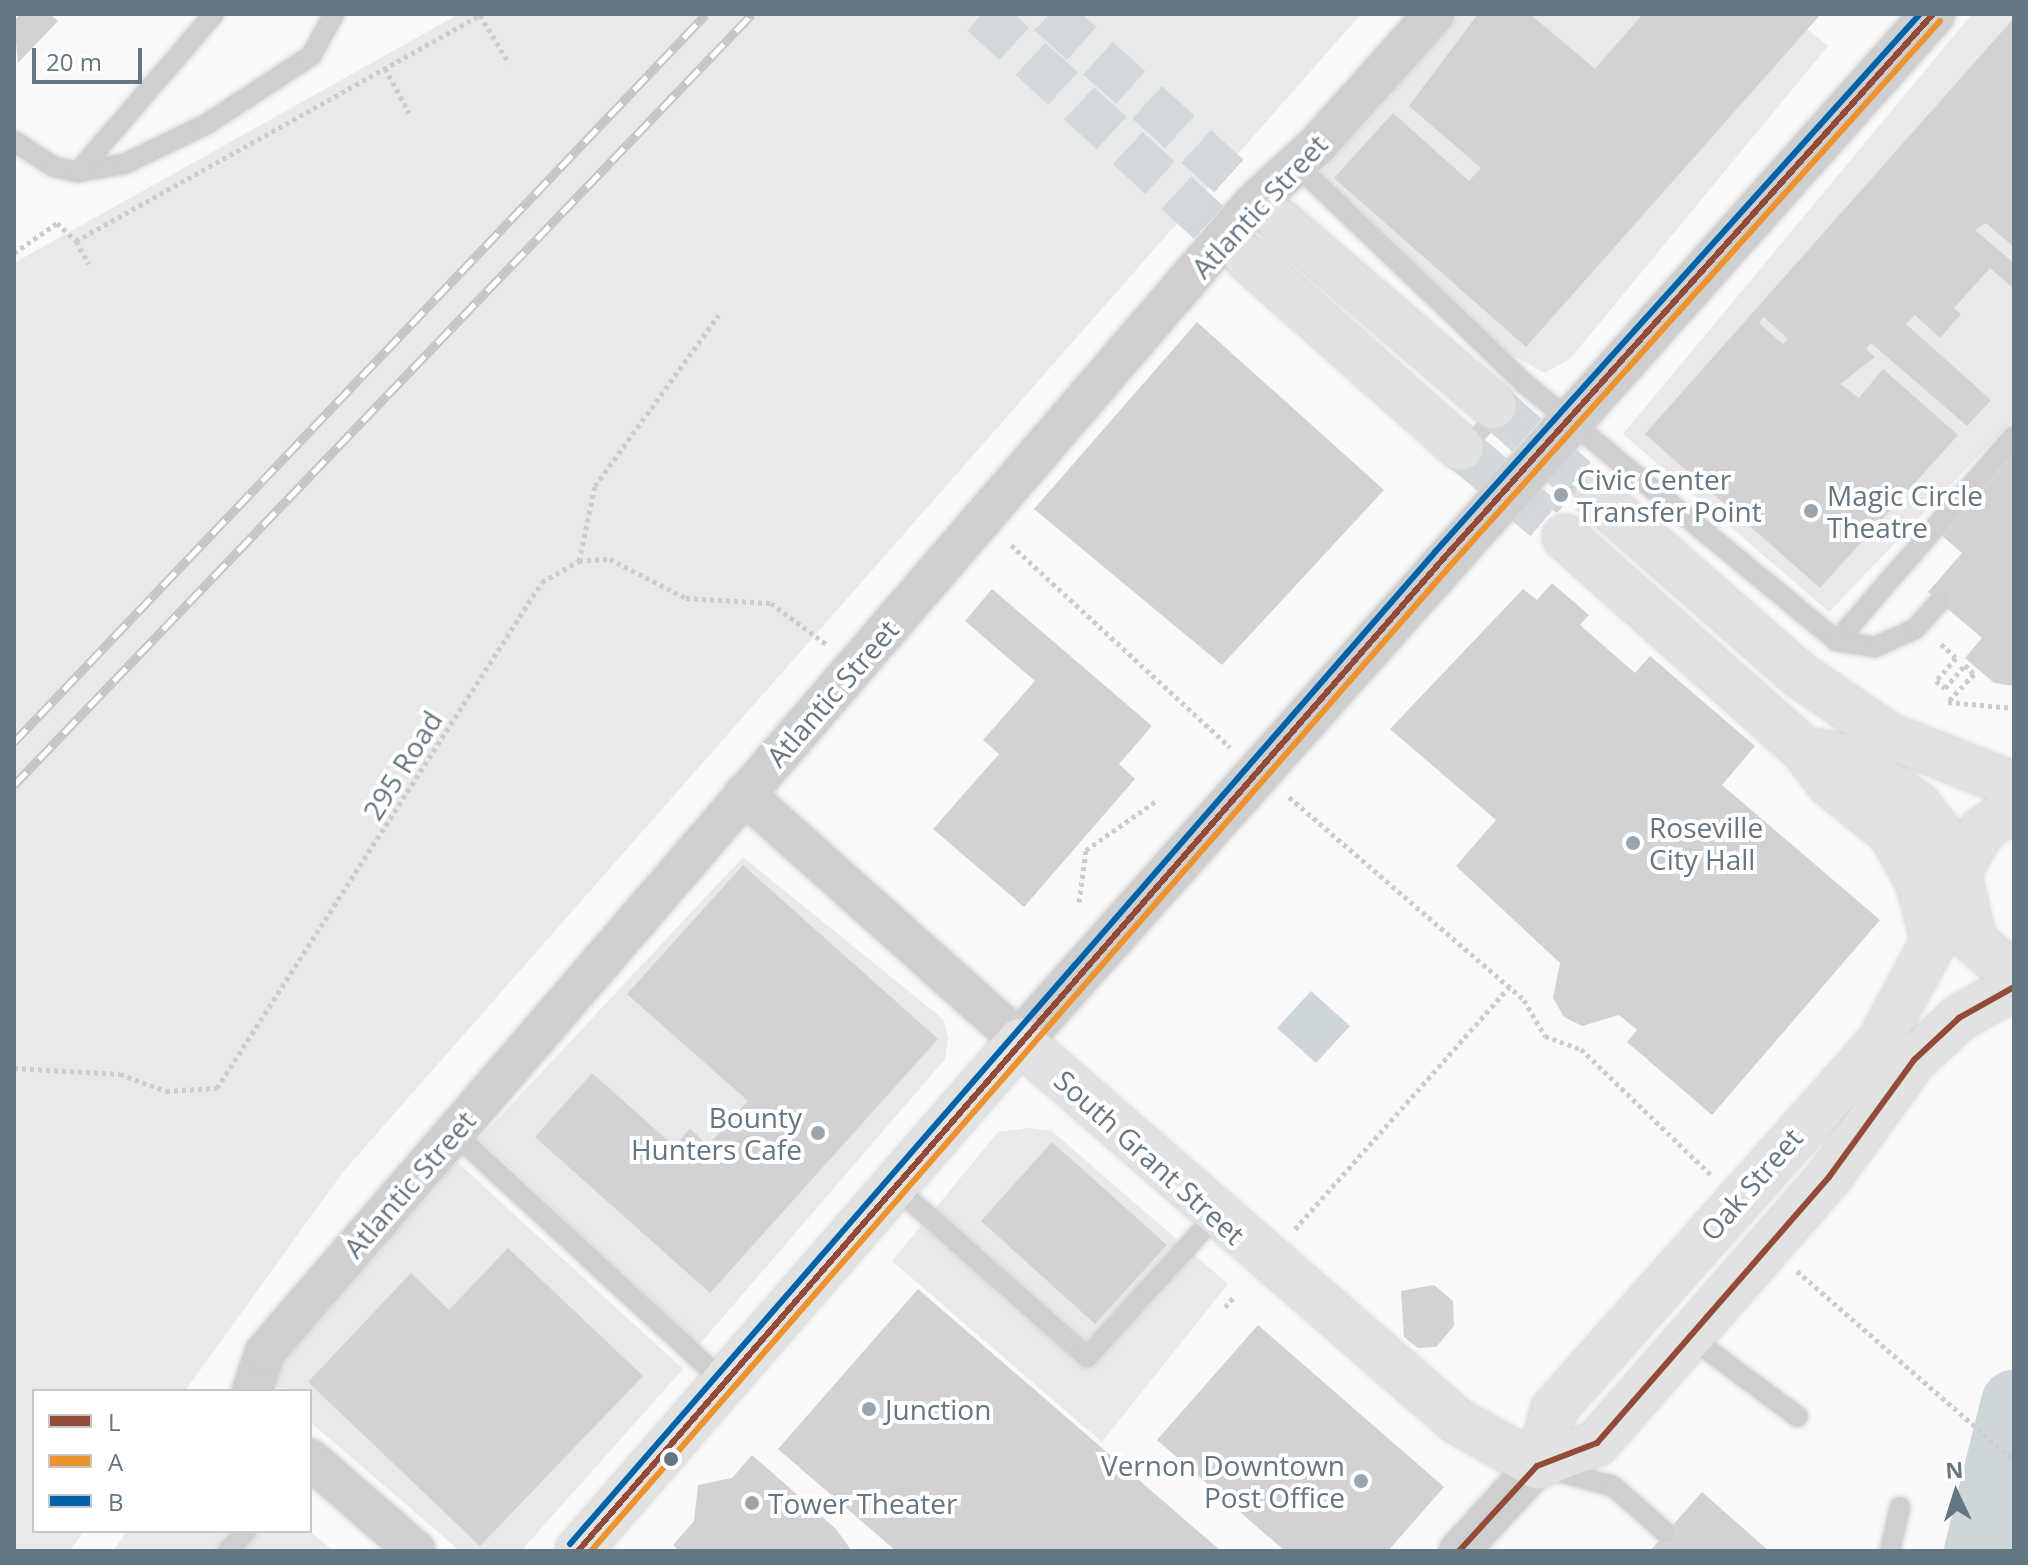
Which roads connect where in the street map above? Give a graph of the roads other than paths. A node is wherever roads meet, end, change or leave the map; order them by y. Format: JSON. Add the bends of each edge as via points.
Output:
{"nodes":[{"id":1,"x":214,"y":14,"type":"edge"},
{"id":2,"x":334,"y":14,"type":"edge"},
{"id":3,"x":1434,"y":14,"type":"edge"},
{"id":4,"x":1933,"y":14,"type":"edge"},
{"id":5,"x":14,"y":141,"type":"edge"},
{"id":6,"x":1296,"y":164,"type":"junction"},
{"id":7,"x":78,"y":172,"type":"junction"},
{"id":8,"x":1280,"y":222,"type":"tunnel mouth"},
{"id":9,"x":1247,"y":258,"type":"tunnel mouth"},
{"id":10,"x":1494,"y":406,"type":"tunnel mouth"},
{"id":11,"x":1567,"y":421,"type":"junction"},
{"id":12,"x":2014,"y":436,"type":"edge"},
{"id":13,"x":1461,"y":448,"type":"tunnel mouth"},
{"id":14,"x":1597,"y":497,"type":"tunnel mouth"},
{"id":15,"x":1565,"y":537,"type":"tunnel mouth"},
{"id":16,"x":1940,"y":601,"type":"dead end"},
{"id":17,"x":1837,"y":641,"type":"junction"},
{"id":18,"x":1804,"y":750,"type":"junction"},
{"id":19,"x":2003,"y":771,"type":"edge"},
{"id":20,"x":744,"y":794,"type":"junction"},
{"id":21,"x":2014,"y":807,"type":"edge"},
{"id":22,"x":1958,"y":884,"type":"junction"},
{"id":23,"x":1934,"y":941,"type":"junction"},
{"id":24,"x":2014,"y":975,"type":"edge"},
{"id":25,"x":2014,"y":987,"type":"edge"},
{"id":26,"x":1020,"y":1041,"type":"junction"},
{"id":27,"x":454,"y":1133,"type":"junction"},
{"id":28,"x":894,"y":1186,"type":"junction"},
{"id":29,"x":1216,"y":1215,"type":"junction"},
{"id":30,"x":1690,"y":1337,"type":"junction"},
{"id":31,"x":724,"y":1382,"type":"junction"},
{"id":32,"x":251,"y":1389,"type":"edge"},
{"id":33,"x":1798,"y":1417,"type":"dead end"},
{"id":34,"x":312,"y":1461,"type":"edge"},
{"id":35,"x":1537,"y":1466,"type":"junction"},
{"id":36,"x":1900,"y":1507,"type":"dead end"},
{"id":37,"x":244,"y":1533,"type":"edge"},
{"id":38,"x":1666,"y":1533,"type":"dead end"},
{"id":39,"x":228,"y":1551,"type":"edge"},
{"id":40,"x":416,"y":1551,"type":"edge"},
{"id":41,"x":578,"y":1551,"type":"edge"},
{"id":42,"x":1459,"y":1551,"type":"edge"},
{"id":43,"x":1890,"y":1551,"type":"edge"}],
"edges":[{"from":1,"to":7,"type":"lane"},
{"from":2,"to":7,"type":"lane","via":[[311,56],[205,125],[124,164]]},
{"from":3,"to":6,"type":"street","name":"Atlantic Street"},
{"from":4,"to":11,"type":"street"},
{"from":5,"to":7,"type":"lane","via":[[54,167]]},
{"from":6,"to":11,"type":"lane"},
{"from":6,"to":20,"type":"street","name":"Atlantic Street","via":[[1254,203]]},
{"from":8,"to":10,"type":"main road"},
{"from":9,"to":13,"type":"main road"},
{"from":11,"to":17,"type":"lane"},
{"from":11,"to":26,"type":"street"},
{"from":12,"to":17,"type":"lane"},
{"from":14,"to":19,"type":"main road","via":[[1801,676],[1889,736]]},
{"from":15,"to":18,"type":"main road"},
{"from":16,"to":17,"type":"lane","via":[[1915,629],[1875,647]]},
{"from":18,"to":22,"type":"main road","via":[[1848,757],[1918,805],[1948,844]]},
{"from":18,"to":23,"type":"main road","via":[[1829,783],[1891,833],[1918,881]]},
{"from":20,"to":26,"type":"street","name":"South Grant Street"},
{"from":20,"to":27,"type":"street","name":"Atlantic Street"},
{"from":21,"to":22,"type":"main road","name":"Oak Street","via":[[1982,830]]},
{"from":22,"to":23,"type":"main road","name":"Oak Street"},
{"from":22,"to":24,"type":"main road","via":[[1974,941]]},
{"from":23,"to":35,"type":"main road","name":"Oak Street","via":[[1903,1006],[1847,1083],[1781,1146],[1554,1409]]},
{"from":25,"to":30,"type":"main road","name":"Oak Street","via":[[1959,1018],[1921,1052],[1829,1177]]},
{"from":26,"to":28,"type":"main road"},
{"from":26,"to":29,"type":"main road","name":"South Grant Street"},
{"from":27,"to":31,"type":"lane"},
{"from":27,"to":32,"type":"street","name":"Atlantic Street","via":[[265,1352]]},
{"from":28,"to":29,"type":"lane","via":[[1087,1357]]},
{"from":28,"to":31,"type":"main road"},
{"from":29,"to":35,"type":"main road","name":"South Grant Street","via":[[1457,1421]]},
{"from":30,"to":33,"type":"lane"},
{"from":30,"to":35,"type":"main road","name":"Oak Street","via":[[1597,1443]]},
{"from":31,"to":41,"type":"main road"},
{"from":34,"to":40,"type":"street"},
{"from":35,"to":38,"type":"lane","via":[[1613,1486]]},
{"from":35,"to":42,"type":"street","name":"Oak Street"},
{"from":36,"to":43,"type":"lane"},
{"from":37,"to":39,"type":"lane"}]}
